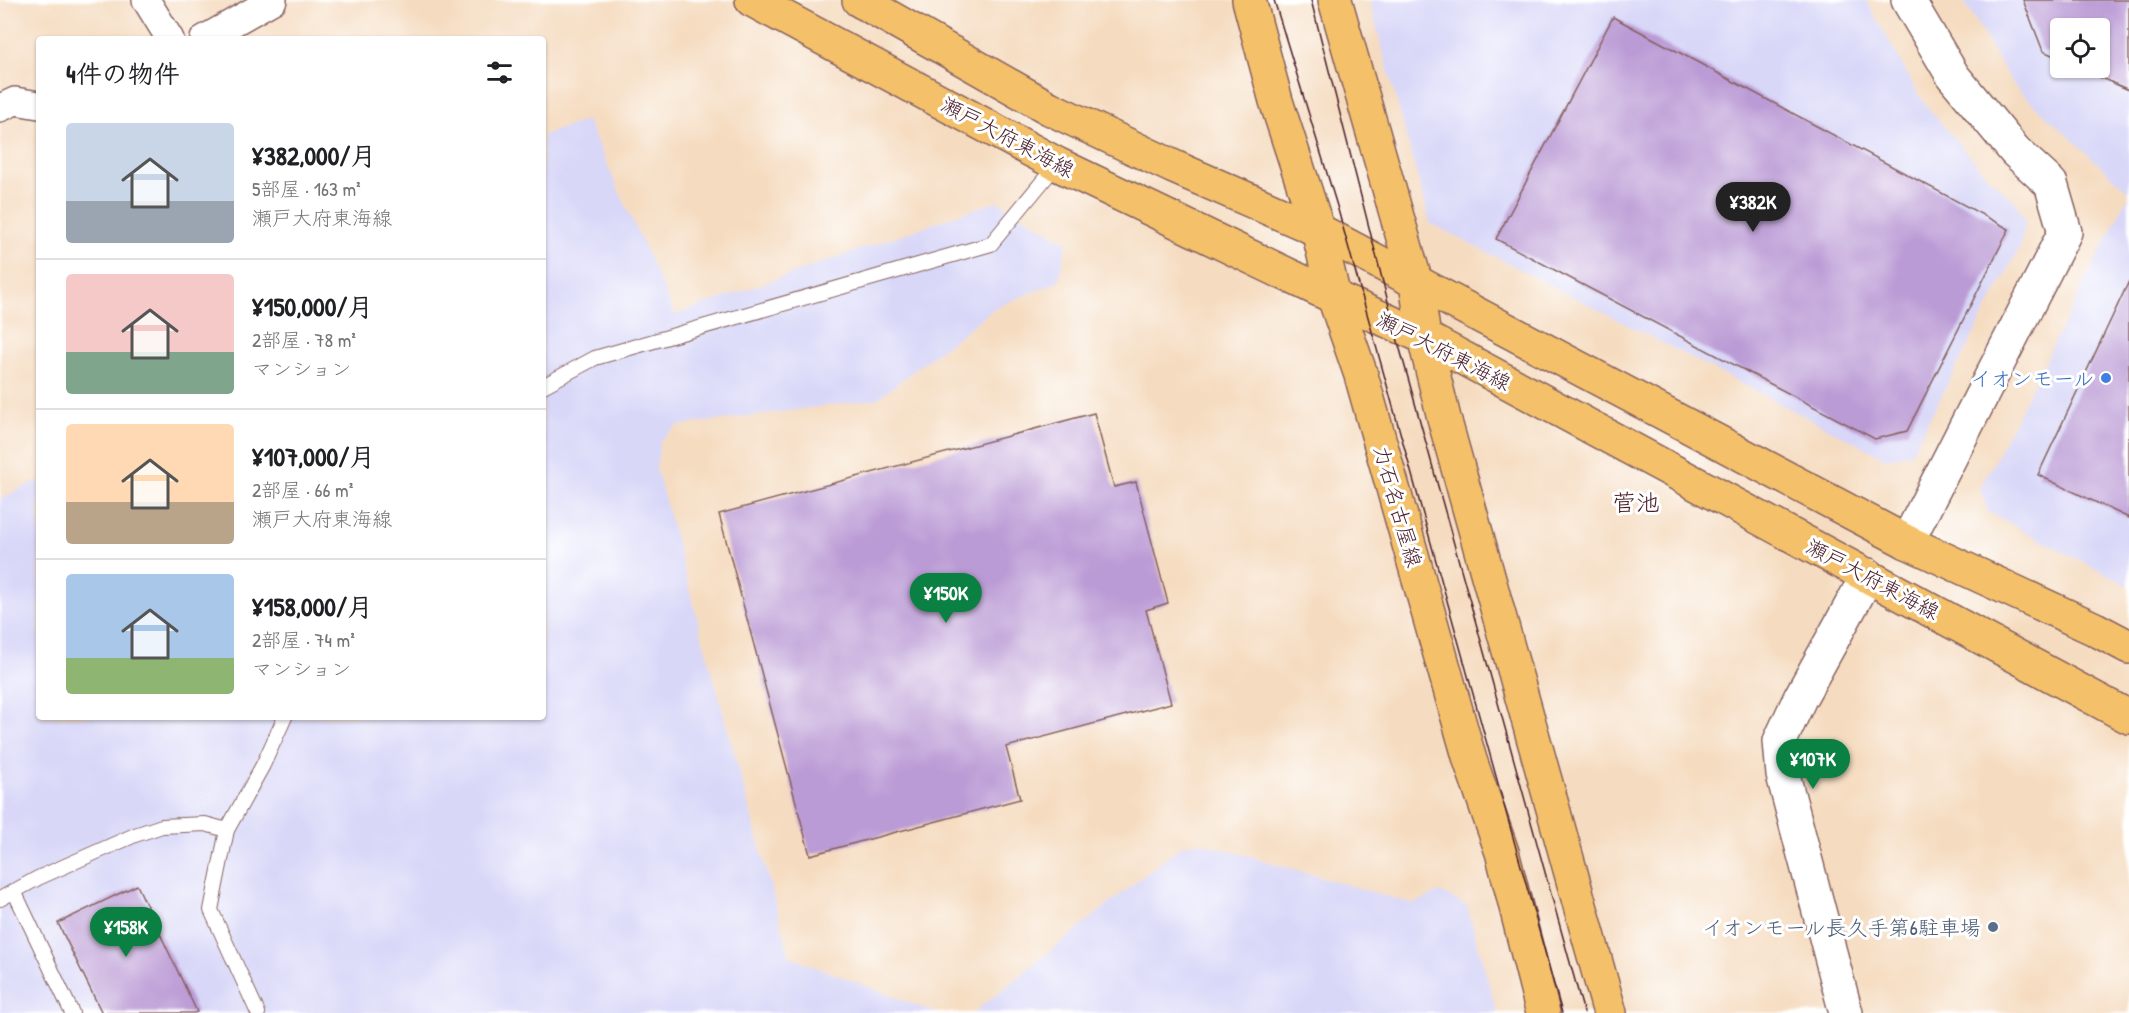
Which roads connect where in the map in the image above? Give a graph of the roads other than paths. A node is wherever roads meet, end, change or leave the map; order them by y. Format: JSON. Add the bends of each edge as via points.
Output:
{"nodes":[{"id":1,"x":146,"y":0,"type":"edge"},
{"id":2,"x":273,"y":0,"type":"edge"},
{"id":3,"x":752,"y":0,"type":"edge"},
{"id":4,"x":859,"y":0,"type":"edge"},
{"id":5,"x":1249,"y":0,"type":"edge"},
{"id":6,"x":1335,"y":0,"type":"edge"},
{"id":7,"x":1908,"y":0,"type":"edge"},
{"id":8,"x":168,"y":36,"type":"edge"},
{"id":9,"x":209,"y":36,"type":"edge"},
{"id":10,"x":36,"y":104,"type":"edge"},
{"id":11,"x":0,"y":108,"type":"edge"},
{"id":12,"x":1057,"y":164,"type":"junction"},
{"id":13,"x":1318,"y":230,"type":"junction"},
{"id":14,"x":1416,"y":283,"type":"junction"},
{"id":15,"x":1334,"y":297,"type":"junction"},
{"id":16,"x":1424,"y":338,"type":"junction"},
{"id":17,"x":546,"y":384,"type":"edge"},
{"id":18,"x":1907,"y":542,"type":"junction"},
{"id":19,"x":1868,"y":575,"type":"junction"},
{"id":20,"x":2129,"y":647,"type":"edge"},
{"id":21,"x":2129,"y":717,"type":"edge"},
{"id":22,"x":284,"y":720,"type":"edge"},
{"id":23,"x":227,"y":830,"type":"junction"},
{"id":24,"x":14,"y":891,"type":"junction"},
{"id":25,"x":0,"y":899,"type":"edge"},
{"id":26,"x":72,"y":1013,"type":"edge"},
{"id":27,"x":258,"y":1013,"type":"edge"},
{"id":28,"x":1543,"y":1013,"type":"edge"},
{"id":29,"x":1610,"y":1013,"type":"edge"},
{"id":30,"x":1846,"y":1013,"type":"edge"}],
"edges":[{"from":1,"to":8,"type":"street"},
{"from":2,"to":9,"type":"street"},
{"from":3,"to":12,"type":"main road","name":"瀬戸大府東海線"},
{"from":4,"to":13,"type":"main road","via":[[1049,108]]},
{"from":5,"to":13,"type":"main road","name":"力石名古屋線","via":[[1276,101]]},
{"from":6,"to":14,"type":"main road"},
{"from":7,"to":18,"type":"street","via":[[1953,76],[2015,150],[2051,184],[2065,232]]},
{"from":10,"to":11,"type":"street","via":[[15,101]]},
{"from":12,"to":15,"type":"main road","name":"瀬戸大府東海線"},
{"from":12,"to":17,"type":"lane","via":[[991,244],[595,358]]},
{"from":13,"to":14,"type":"main road"},
{"from":13,"to":15,"type":"main road","name":"力石名古屋線"},
{"from":14,"to":16,"type":"main road"},
{"from":14,"to":18,"type":"main road"},
{"from":15,"to":16,"type":"main road","name":"瀬戸大府東海線"},
{"from":15,"to":28,"type":"main road","name":"力石名古屋線","via":[[1361,375],[1470,760],[1502,852]]},
{"from":16,"to":19,"type":"main road","name":"瀬戸大府東海線"},
{"from":16,"to":29,"type":"main road"},
{"from":18,"to":20,"type":"main road"},
{"from":19,"to":21,"type":"main road","name":"瀬戸大府東海線"},
{"from":19,"to":30,"type":"street","via":[[1780,741],[1783,775]]},
{"from":22,"to":23,"type":"lane"},
{"from":23,"to":24,"type":"lane","via":[[205,824],[162,826],[113,844]]},
{"from":23,"to":27,"type":"lane","via":[[211,910]]},
{"from":24,"to":25,"type":"lane"},
{"from":24,"to":26,"type":"lane"}]}
